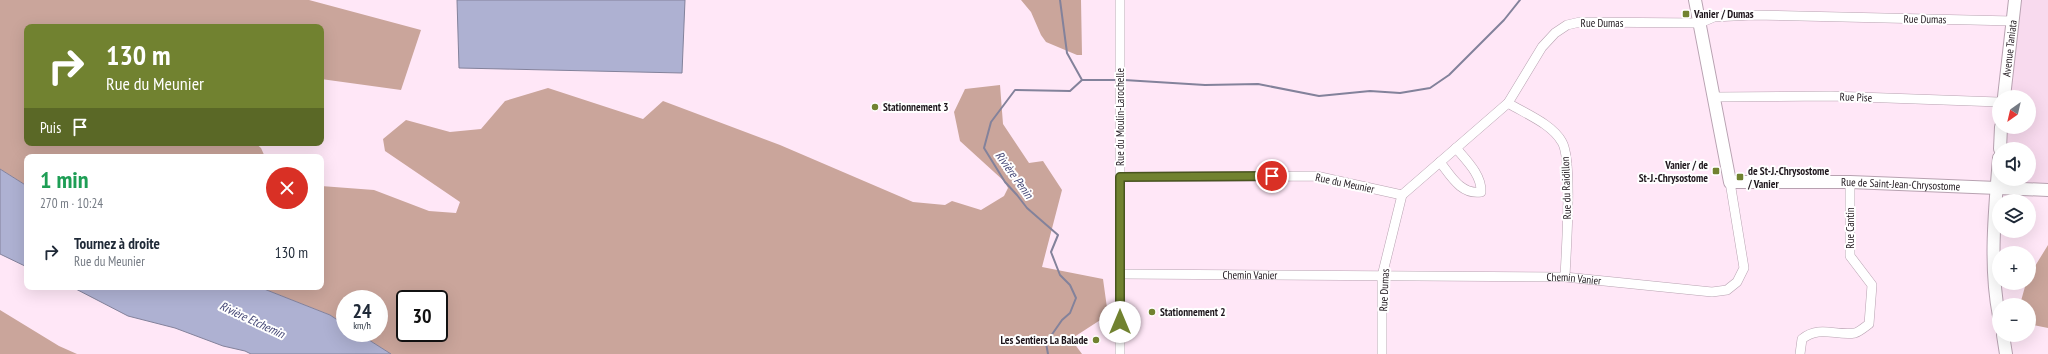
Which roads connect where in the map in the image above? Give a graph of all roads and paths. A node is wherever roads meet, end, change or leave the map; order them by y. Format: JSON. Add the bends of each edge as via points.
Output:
{"nodes":[{"id":1,"x":1120,"y":0,"type":"edge"},
{"id":2,"x":1695,"y":0,"type":"edge"},
{"id":3,"x":2015,"y":0,"type":"edge"},
{"id":4,"x":2013,"y":21,"type":"junction"},
{"id":5,"x":1700,"y":23,"type":"junction"},
{"id":6,"x":2005,"y":90,"type":"edge"},
{"id":7,"x":1714,"y":97,"type":"junction"},
{"id":8,"x":1992,"y":102,"type":"edge"},
{"id":9,"x":1508,"y":103,"type":"junction"},
{"id":10,"x":1456,"y":148,"type":"junction"},
{"id":11,"x":1440,"y":162,"type":"junction"},
{"id":12,"x":1120,"y":177,"type":"junction"},
{"id":13,"x":1730,"y":182,"type":"junction"},
{"id":14,"x":1850,"y":182,"type":"junction"},
{"id":15,"x":1997,"y":188,"type":"junction"},
{"id":16,"x":2048,"y":190,"type":"edge"},
{"id":17,"x":1402,"y":195,"type":"junction"},
{"id":18,"x":1120,"y":274,"type":"junction"},
{"id":19,"x":1382,"y":276,"type":"junction"},
{"id":20,"x":1565,"y":277,"type":"junction"},
{"id":21,"x":1996,"y":298,"type":"edge"},
{"id":22,"x":2004,"y":342,"type":"edge"},
{"id":23,"x":1120,"y":354,"type":"edge"},
{"id":24,"x":1382,"y":354,"type":"edge"},
{"id":25,"x":1800,"y":354,"type":"edge"},
{"id":26,"x":2006,"y":354,"type":"edge"}],
"edges":[{"from":1,"to":12,"type":"street","name":"Rue du Moulin-Larochelle"},
{"from":2,"to":5,"type":"street","name":"Chemin Vanier"},
{"from":3,"to":4,"type":"street","name":"Avenue Taniata"},
{"from":4,"to":5,"type":"street","name":"Rue Dumas","via":[[1753,15],[1714,17]]},
{"from":4,"to":6,"type":"street","name":"Avenue Taniata"},
{"from":5,"to":7,"type":"street","name":"Chemin Vanier"},
{"from":5,"to":9,"type":"street","name":"Rue Dumas","via":[[1580,22],[1567,25],[1542,47]]},
{"from":7,"to":8,"type":"street","name":"Rue Pise","via":[[1831,96]]},
{"from":7,"to":13,"type":"street","name":"Chemin Vanier"},
{"from":9,"to":10,"type":"street","name":"Rue Dumas"},
{"from":9,"to":20,"type":"street","name":"Rue du Raidillon","via":[[1552,130],[1563,143],[1568,213]]},
{"from":10,"to":11,"type":"street","name":"Rue Dumas"},
{"from":10,"to":11,"type":"street","via":[[1476,172],[1482,186],[1481,192],[1472,193],[1462,189]]},
{"from":11,"to":17,"type":"street","name":"Rue Dumas"},
{"from":12,"to":17,"type":"street","name":"Rue du Meunier","via":[[1316,176]]},
{"from":12,"to":18,"type":"street","name":"Rue du Moulin-Larochelle"},
{"from":13,"to":14,"type":"street","name":"Rue de Saint-Jean-Chrysostome"},
{"from":13,"to":20,"type":"street","name":"Chemin Vanier","via":[[1744,268],[1737,282],[1727,290],[1712,292]]},
{"from":14,"to":15,"type":"street","name":"Rue de Saint-Jean-Chrysostome"},
{"from":14,"to":25,"type":"street","name":"Rue Cantin","via":[[1850,256],[1872,285],[1869,324],[1856,333],[1819,331],[1809,334],[1802,339]]},
{"from":15,"to":16,"type":"street","name":"Rue de Saint-Jean-Chrysostome"},
{"from":15,"to":21,"type":"street","via":[[1994,262]]},
{"from":17,"to":19,"type":"street","name":"Rue Dumas"},
{"from":18,"to":19,"type":"street","name":"Chemin Vanier"},
{"from":18,"to":23,"type":"street","name":"Rue du Moulin-Larochelle"},
{"from":19,"to":20,"type":"street","name":"Chemin Vanier"},
{"from":19,"to":24,"type":"street","name":"Rue Dumas"},
{"from":22,"to":26,"type":"street"}]}
